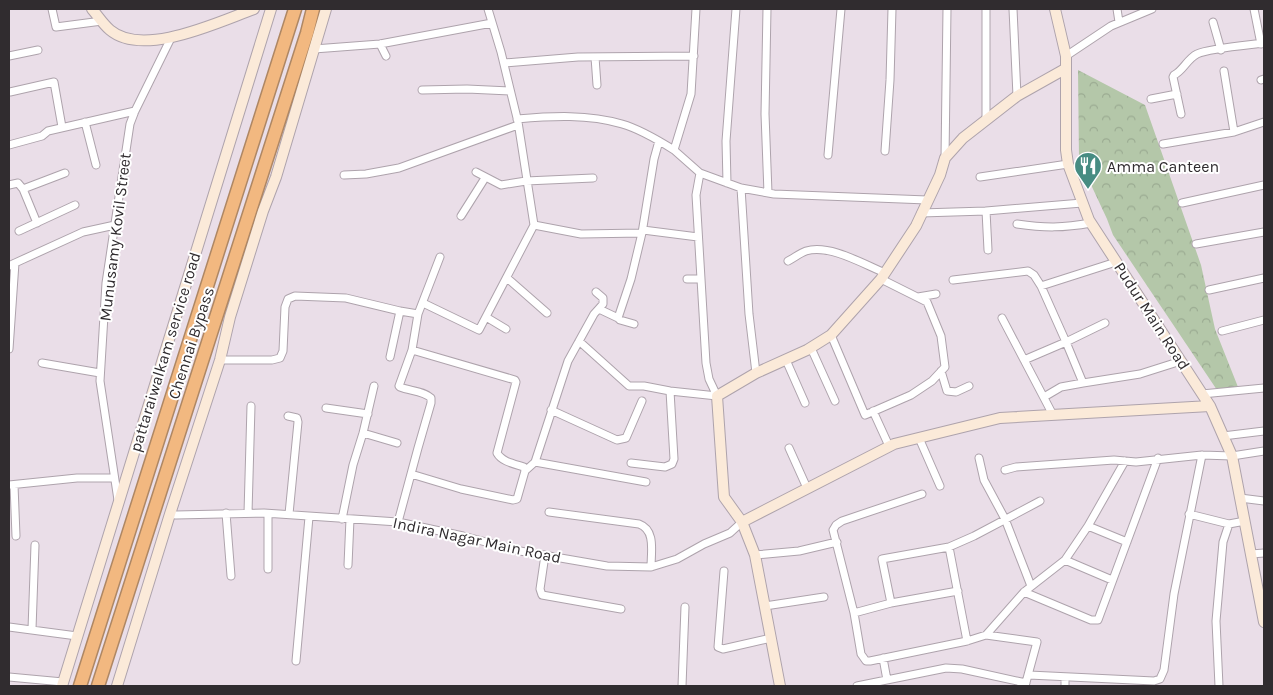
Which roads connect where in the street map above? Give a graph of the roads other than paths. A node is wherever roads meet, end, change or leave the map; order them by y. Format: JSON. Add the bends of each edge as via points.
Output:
{"nodes":[{"id":1,"x":52,"y":9,"type":"edge"},
{"id":2,"x":92,"y":9,"type":"edge"},
{"id":3,"x":254,"y":9,"type":"edge"},
{"id":4,"x":295,"y":9,"type":"edge"},
{"id":5,"x":313,"y":9,"type":"edge"},
{"id":6,"x":326,"y":9,"type":"edge"},
{"id":7,"x":488,"y":9,"type":"edge"},
{"id":8,"x":696,"y":9,"type":"edge"},
{"id":9,"x":736,"y":9,"type":"edge"},
{"id":10,"x":767,"y":9,"type":"edge"},
{"id":11,"x":841,"y":9,"type":"edge"},
{"id":12,"x":892,"y":9,"type":"edge"},
{"id":13,"x":947,"y":9,"type":"edge"},
{"id":14,"x":986,"y":9,"type":"edge"},
{"id":15,"x":1012,"y":9,"type":"edge"},
{"id":16,"x":1055,"y":9,"type":"edge"},
{"id":17,"x":1117,"y":9,"type":"edge"},
{"id":18,"x":1152,"y":9,"type":"edge"},
{"id":19,"x":1254,"y":9,"type":"edge"},
{"id":20,"x":269,"y":13,"type":"edge"},
{"id":21,"x":102,"y":21,"type":"junction"},
{"id":22,"x":1119,"y":22,"type":"junction"},
{"id":23,"x":1213,"y":22,"type":"dead end"},
{"id":24,"x":492,"y":23,"type":"junction"},
{"id":25,"x":171,"y":38,"type":"junction"},
{"id":26,"x":380,"y":44,"type":"junction"},
{"id":27,"x":1263,"y":44,"type":"edge"},
{"id":28,"x":314,"y":49,"type":"junction"},
{"id":29,"x":38,"y":50,"type":"dead end"},
{"id":30,"x":1221,"y":50,"type":"junction"},
{"id":31,"x":9,"y":56,"type":"edge"},
{"id":32,"x":386,"y":56,"type":"dead end"},
{"id":33,"x":694,"y":56,"type":"junction"},
{"id":34,"x":1066,"y":56,"type":"junction"},
{"id":35,"x":595,"y":57,"type":"junction"},
{"id":36,"x":504,"y":63,"type":"junction"},
{"id":37,"x":1065,"y":69,"type":"junction"},
{"id":38,"x":1224,"y":71,"type":"dead end"},
{"id":39,"x":597,"y":84,"type":"dead end"},
{"id":40,"x":422,"y":90,"type":"dead end"},
{"id":41,"x":510,"y":91,"type":"junction"},
{"id":42,"x":10,"y":92,"type":"dead end"},
{"id":43,"x":1177,"y":94,"type":"junction"},
{"id":44,"x":1017,"y":96,"type":"junction"},
{"id":45,"x":1151,"y":99,"type":"dead end"},
{"id":46,"x":135,"y":111,"type":"junction"},
{"id":47,"x":1181,"y":114,"type":"dead end"},
{"id":48,"x":85,"y":122,"type":"junction"},
{"id":49,"x":518,"y":122,"type":"junction"},
{"id":50,"x":986,"y":122,"type":"junction"},
{"id":51,"x":1264,"y":122,"type":"edge"},
{"id":52,"x":62,"y":128,"type":"junction"},
{"id":53,"x":1234,"y":132,"type":"junction"},
{"id":54,"x":659,"y":141,"type":"junction"},
{"id":55,"x":1163,"y":144,"type":"dead end"},
{"id":56,"x":9,"y":145,"type":"edge"},
{"id":57,"x":674,"y":150,"type":"junction"},
{"id":58,"x":885,"y":151,"type":"dead end"},
{"id":59,"x":828,"y":155,"type":"dead end"},
{"id":60,"x":945,"y":158,"type":"junction"},
{"id":61,"x":1068,"y":164,"type":"junction"},
{"id":62,"x":96,"y":165,"type":"dead end"},
{"id":63,"x":476,"y":172,"type":"dead end"},
{"id":64,"x":64,"y":173,"type":"dead end"},
{"id":65,"x":700,"y":173,"type":"junction"},
{"id":66,"x":344,"y":175,"type":"dead end"},
{"id":67,"x":980,"y":176,"type":"dead end"},
{"id":68,"x":485,"y":178,"type":"junction"},
{"id":69,"x":593,"y":178,"type":"dead end"},
{"id":70,"x":526,"y":181,"type":"junction"},
{"id":71,"x":727,"y":183,"type":"junction"},
{"id":72,"x":9,"y":185,"type":"edge"},
{"id":73,"x":1264,"y":185,"type":"edge"},
{"id":74,"x":741,"y":188,"type":"junction"},
{"id":75,"x":23,"y":189,"type":"junction"},
{"id":76,"x":768,"y":193,"type":"junction"},
{"id":77,"x":927,"y":200,"type":"junction"},
{"id":78,"x":1082,"y":203,"type":"junction"},
{"id":79,"x":1182,"y":203,"type":"dead end"},
{"id":80,"x":75,"y":205,"type":"dead end"},
{"id":81,"x":986,"y":211,"type":"junction"},
{"id":82,"x":922,"y":213,"type":"junction"},
{"id":83,"x":461,"y":216,"type":"dead end"},
{"id":84,"x":37,"y":223,"type":"junction"},
{"id":85,"x":1091,"y":223,"type":"junction"},
{"id":86,"x":1017,"y":224,"type":"dead end"},
{"id":87,"x":114,"y":225,"type":"junction"},
{"id":88,"x":534,"y":225,"type":"junction"},
{"id":89,"x":19,"y":231,"type":"dead end"},
{"id":90,"x":642,"y":232,"type":"junction"},
{"id":91,"x":1264,"y":232,"type":"edge"},
{"id":92,"x":698,"y":237,"type":"junction"},
{"id":93,"x":1196,"y":244,"type":"dead end"},
{"id":94,"x":988,"y":250,"type":"dead end"},
{"id":95,"x":440,"y":257,"type":"dead end"},
{"id":96,"x":788,"y":261,"type":"dead end"},
{"id":97,"x":1116,"y":262,"type":"junction"},
{"id":98,"x":12,"y":265,"type":"edge"},
{"id":99,"x":883,"y":276,"type":"junction"},
{"id":100,"x":506,"y":278,"type":"junction"},
{"id":101,"x":687,"y":278,"type":"dead end"},
{"id":102,"x":1264,"y":278,"type":"edge"},
{"id":103,"x":701,"y":280,"type":"junction"},
{"id":104,"x":953,"y":280,"type":"dead end"},
{"id":105,"x":1041,"y":286,"type":"junction"},
{"id":106,"x":1209,"y":290,"type":"dead end"},
{"id":107,"x":596,"y":292,"type":"dead end"},
{"id":108,"x":936,"y":294,"type":"dead end"},
{"id":109,"x":918,"y":297,"type":"junction"},
{"id":110,"x":423,"y":303,"type":"junction"},
{"id":111,"x":599,"y":309,"type":"junction"},
{"id":112,"x":400,"y":310,"type":"junction"},
{"id":113,"x":547,"y":313,"type":"dead end"},
{"id":114,"x":418,"y":314,"type":"junction"},
{"id":115,"x":486,"y":317,"type":"junction"},
{"id":116,"x":618,"y":318,"type":"junction"},
{"id":117,"x":1002,"y":318,"type":"dead end"},
{"id":118,"x":1264,"y":320,"type":"edge"},
{"id":119,"x":634,"y":324,"type":"dead end"},
{"id":120,"x":1105,"y":324,"type":"dead end"},
{"id":121,"x":506,"y":329,"type":"dead end"},
{"id":122,"x":1222,"y":331,"type":"dead end"},
{"id":123,"x":831,"y":335,"type":"junction"},
{"id":124,"x":580,"y":340,"type":"junction"},
{"id":125,"x":1066,"y":342,"type":"junction"},
{"id":126,"x":810,"y":348,"type":"junction"},
{"id":127,"x":9,"y":349,"type":"edge"},
{"id":128,"x":412,"y":350,"type":"junction"},
{"id":129,"x":390,"y":357,"type":"dead end"},
{"id":130,"x":220,"y":360,"type":"junction"},
{"id":131,"x":786,"y":360,"type":"junction"},
{"id":132,"x":1024,"y":360,"type":"junction"},
{"id":133,"x":1181,"y":362,"type":"junction"},
{"id":134,"x":42,"y":363,"type":"dead end"},
{"id":135,"x":941,"y":371,"type":"junction"},
{"id":136,"x":100,"y":373,"type":"junction"},
{"id":137,"x":756,"y":374,"type":"junction"},
{"id":138,"x":1083,"y":384,"type":"junction"},
{"id":139,"x":374,"y":386,"type":"dead end"},
{"id":140,"x":968,"y":386,"type":"dead end"},
{"id":141,"x":1264,"y":388,"type":"edge"},
{"id":142,"x":670,"y":391,"type":"junction"},
{"id":143,"x":1202,"y":394,"type":"junction"},
{"id":144,"x":717,"y":396,"type":"junction"},
{"id":145,"x":1044,"y":397,"type":"junction"},
{"id":146,"x":642,"y":401,"type":"dead end"},
{"id":147,"x":835,"y":401,"type":"dead end"},
{"id":148,"x":805,"y":403,"type":"dead end"},
{"id":149,"x":251,"y":406,"type":"dead end"},
{"id":150,"x":1210,"y":406,"type":"junction"},
{"id":151,"x":326,"y":408,"type":"dead end"},
{"id":152,"x":551,"y":410,"type":"junction"},
{"id":153,"x":873,"y":411,"type":"junction"},
{"id":154,"x":368,"y":414,"type":"junction"},
{"id":155,"x":1053,"y":415,"type":"junction"},
{"id":156,"x":288,"y":416,"type":"dead end"},
{"id":157,"x":1264,"y":431,"type":"edge"},
{"id":158,"x":363,"y":434,"type":"junction"},
{"id":159,"x":1223,"y":436,"type":"junction"},
{"id":160,"x":918,"y":438,"type":"junction"},
{"id":161,"x":397,"y":443,"type":"dead end"},
{"id":162,"x":889,"y":446,"type":"junction"},
{"id":163,"x":788,"y":448,"type":"dead end"},
{"id":164,"x":1264,"y":451,"type":"edge"},
{"id":165,"x":1202,"y":455,"type":"junction"},
{"id":166,"x":1232,"y":456,"type":"junction"},
{"id":167,"x":979,"y":458,"type":"dead end"},
{"id":168,"x":1158,"y":458,"type":"junction"},
{"id":169,"x":1125,"y":461,"type":"junction"},
{"id":170,"x":535,"y":462,"type":"junction"},
{"id":171,"x":631,"y":462,"type":"dead end"},
{"id":172,"x":1005,"y":470,"type":"dead end"},
{"id":173,"x":525,"y":471,"type":"junction"},
{"id":174,"x":411,"y":474,"type":"junction"},
{"id":175,"x":114,"y":478,"type":"junction"},
{"id":176,"x":646,"y":482,"type":"dead end"},
{"id":177,"x":11,"y":485,"type":"edge"},
{"id":178,"x":940,"y":486,"type":"dead end"},
{"id":179,"x":807,"y":488,"type":"junction"},
{"id":180,"x":922,"y":494,"type":"dead end"},
{"id":181,"x":1240,"y":498,"type":"junction"},
{"id":182,"x":1040,"y":501,"type":"dead end"},
{"id":183,"x":1264,"y":501,"type":"edge"},
{"id":184,"x":118,"y":504,"type":"junction"},
{"id":185,"x":549,"y":512,"type":"dead end"},
{"id":186,"x":226,"y":513,"type":"junction"},
{"id":187,"x":248,"y":513,"type":"junction"},
{"id":188,"x":170,"y":514,"type":"junction"},
{"id":189,"x":268,"y":514,"type":"junction"},
{"id":190,"x":289,"y":514,"type":"junction"},
{"id":191,"x":1189,"y":514,"type":"junction"},
{"id":192,"x":309,"y":516,"type":"junction"},
{"id":193,"x":1005,"y":518,"type":"junction"},
{"id":194,"x":342,"y":519,"type":"junction"},
{"id":195,"x":350,"y":519,"type":"junction"},
{"id":196,"x":1245,"y":520,"type":"junction"},
{"id":197,"x":398,"y":522,"type":"junction"},
{"id":198,"x":742,"y":522,"type":"junction"},
{"id":199,"x":1229,"y":524,"type":"junction"},
{"id":200,"x":1088,"y":526,"type":"junction"},
{"id":201,"x":16,"y":536,"type":"dead end"},
{"id":202,"x":837,"y":542,"type":"junction"},
{"id":203,"x":1127,"y":542,"type":"junction"},
{"id":204,"x":35,"y":545,"type":"dead end"},
{"id":205,"x":949,"y":547,"type":"junction"},
{"id":206,"x":1264,"y":553,"type":"edge"},
{"id":207,"x":1252,"y":554,"type":"junction"},
{"id":208,"x":545,"y":555,"type":"junction"},
{"id":209,"x":755,"y":555,"type":"junction"},
{"id":210,"x":1065,"y":560,"type":"junction"},
{"id":211,"x":348,"y":565,"type":"dead end"},
{"id":212,"x":651,"y":567,"type":"junction"},
{"id":213,"x":268,"y":569,"type":"dead end"},
{"id":214,"x":724,"y":571,"type":"dead end"},
{"id":215,"x":231,"y":576,"type":"dead end"},
{"id":216,"x":1112,"y":580,"type":"junction"},
{"id":217,"x":1031,"y":586,"type":"junction"},
{"id":218,"x":958,"y":591,"type":"junction"},
{"id":219,"x":1024,"y":592,"type":"junction"},
{"id":220,"x":824,"y":597,"type":"dead end"},
{"id":221,"x":1262,"y":598,"type":"edge"},
{"id":222,"x":891,"y":603,"type":"junction"},
{"id":223,"x":765,"y":606,"type":"junction"},
{"id":224,"x":685,"y":607,"type":"dead end"},
{"id":225,"x":621,"y":609,"type":"dead end"},
{"id":226,"x":854,"y":614,"type":"junction"},
{"id":227,"x":1264,"y":622,"type":"edge"},
{"id":228,"x":9,"y":627,"type":"edge"},
{"id":229,"x":32,"y":629,"type":"junction"},
{"id":230,"x":77,"y":636,"type":"junction"},
{"id":231,"x":986,"y":636,"type":"junction"},
{"id":232,"x":771,"y":638,"type":"junction"},
{"id":233,"x":968,"y":641,"type":"junction"},
{"id":234,"x":883,"y":658,"type":"junction"},
{"id":235,"x":296,"y":661,"type":"dead end"},
{"id":236,"x":1029,"y":675,"type":"junction"},
{"id":237,"x":9,"y":677,"type":"edge"},
{"id":238,"x":1065,"y":677,"type":"junction"},
{"id":239,"x":887,"y":680,"type":"junction"},
{"id":240,"x":62,"y":684,"type":"edge"},
{"id":241,"x":1025,"y":685,"type":"edge"},
{"id":242,"x":80,"y":686,"type":"edge"},
{"id":243,"x":98,"y":686,"type":"edge"},
{"id":244,"x":117,"y":686,"type":"edge"},
{"id":245,"x":682,"y":686,"type":"edge"},
{"id":246,"x":780,"y":686,"type":"edge"},
{"id":247,"x":857,"y":686,"type":"edge"},
{"id":248,"x":1065,"y":686,"type":"edge"},
{"id":249,"x":1218,"y":686,"type":"edge"}],
"edges":[{"from":1,"to":21,"type":"street","via":[[56,27]]},
{"from":2,"to":21,"type":"street"},
{"from":3,"to":25,"type":"street"},
{"from":4,"to":242,"type":"highway","name":"Chennai Bypass"},
{"from":5,"to":243,"type":"highway","name":"Chennai Bypass"},
{"from":6,"to":28,"type":"street"},
{"from":7,"to":24,"type":"street"},
{"from":8,"to":33,"type":"street"},
{"from":9,"to":71,"type":"street","via":[[726,141]]},
{"from":10,"to":76,"type":"street","via":[[765,114]]},
{"from":11,"to":59,"type":"street"},
{"from":12,"to":58,"type":"street"},
{"from":13,"to":60,"type":"street"},
{"from":14,"to":50,"type":"street"},
{"from":15,"to":44,"type":"street"},
{"from":16,"to":34,"type":"street","name":"Pudur Main Road"},
{"from":17,"to":22,"type":"street"},
{"from":18,"to":22,"type":"street"},
{"from":19,"to":27,"type":"street"},
{"from":20,"to":184,"type":"street","name":"pattaraiwalkam service road"},
{"from":21,"to":25,"type":"street","via":[[110,30],[133,40]]},
{"from":22,"to":34,"type":"street"},
{"from":23,"to":30,"type":"street"},
{"from":24,"to":26,"type":"street"},
{"from":24,"to":36,"type":"street"},
{"from":25,"to":46,"type":"street","name":"Munusamy Kovil Street"},
{"from":26,"to":28,"type":"street"},
{"from":26,"to":32,"type":"street"},
{"from":27,"to":30,"type":"street"},
{"from":28,"to":130,"type":"street","via":[[230,317]]},
{"from":29,"to":31,"type":"street"},
{"from":30,"to":43,"type":"street","via":[[1200,53],[1185,64],[1173,78]]},
{"from":33,"to":35,"type":"street"},
{"from":33,"to":57,"type":"street","via":[[690,94]]},
{"from":34,"to":37,"type":"street","name":"Pudur Main Road"},
{"from":35,"to":36,"type":"street"},
{"from":35,"to":39,"type":"street"},
{"from":36,"to":41,"type":"street"},
{"from":37,"to":44,"type":"street"},
{"from":37,"to":61,"type":"street","name":"Pudur Main Road"},
{"from":38,"to":53,"type":"street"},
{"from":40,"to":41,"type":"street"},
{"from":41,"to":49,"type":"street"},
{"from":42,"to":52,"type":"street","via":[[54,82]]},
{"from":43,"to":45,"type":"street"},
{"from":43,"to":47,"type":"street"},
{"from":44,"to":50,"type":"street"},
{"from":46,"to":48,"type":"street"},
{"from":46,"to":87,"type":"street","name":"Munusamy Kovil Street","via":[[130,124]]},
{"from":48,"to":52,"type":"street"},
{"from":48,"to":62,"type":"street"},
{"from":49,"to":54,"type":"street","via":[[553,116],[602,120],[623,124]]},
{"from":49,"to":66,"type":"street","via":[[399,168]]},
{"from":49,"to":70,"type":"street"},
{"from":50,"to":60,"type":"street","via":[[963,138]]},
{"from":51,"to":53,"type":"street"},
{"from":52,"to":56,"type":"street"},
{"from":53,"to":55,"type":"street"},
{"from":54,"to":57,"type":"street"},
{"from":54,"to":90,"type":"street"},
{"from":57,"to":65,"type":"street"},
{"from":60,"to":77,"type":"street"},
{"from":61,"to":67,"type":"street"},
{"from":61,"to":78,"type":"street","name":"Pudur Main Road"},
{"from":63,"to":68,"type":"street"},
{"from":64,"to":75,"type":"street"},
{"from":65,"to":71,"type":"street"},
{"from":65,"to":92,"type":"street"},
{"from":68,"to":70,"type":"street","via":[[501,185]]},
{"from":68,"to":83,"type":"street"},
{"from":69,"to":70,"type":"street"},
{"from":70,"to":88,"type":"street"},
{"from":71,"to":74,"type":"street"},
{"from":72,"to":75,"type":"street","via":[[18,183]]},
{"from":73,"to":79,"type":"street"},
{"from":74,"to":76,"type":"street"},
{"from":74,"to":137,"type":"street"},
{"from":75,"to":84,"type":"street"},
{"from":76,"to":77,"type":"street"},
{"from":77,"to":82,"type":"street"},
{"from":78,"to":81,"type":"street"},
{"from":78,"to":85,"type":"street","name":"Pudur Main Road"},
{"from":80,"to":84,"type":"street"},
{"from":81,"to":82,"type":"street"},
{"from":81,"to":94,"type":"street"},
{"from":82,"to":99,"type":"street"},
{"from":84,"to":89,"type":"street"},
{"from":85,"to":86,"type":"street","via":[[1045,228]]},
{"from":85,"to":97,"type":"street","name":"Pudur Main Road"},
{"from":87,"to":98,"type":"street","via":[[83,232]]},
{"from":87,"to":136,"type":"street","name":"Munusamy Kovil Street","via":[[106,283]]},
{"from":88,"to":90,"type":"street","via":[[581,234]]},
{"from":88,"to":100,"type":"street"},
{"from":90,"to":92,"type":"street"},
{"from":90,"to":116,"type":"street"},
{"from":91,"to":93,"type":"street"},
{"from":92,"to":103,"type":"street"},
{"from":95,"to":110,"type":"street"},
{"from":96,"to":99,"type":"street","via":[[805,251],[835,252]]},
{"from":97,"to":105,"type":"street"},
{"from":97,"to":133,"type":"street","name":"Pudur Main Road"},
{"from":98,"to":127,"type":"street"},
{"from":99,"to":109,"type":"street"},
{"from":99,"to":123,"type":"street"},
{"from":100,"to":113,"type":"street"},
{"from":100,"to":115,"type":"street"},
{"from":101,"to":103,"type":"street"},
{"from":102,"to":106,"type":"street"},
{"from":103,"to":144,"type":"street","via":[[706,363]]},
{"from":104,"to":105,"type":"street","via":[[1028,270]]},
{"from":105,"to":125,"type":"street"},
{"from":107,"to":111,"type":"street","via":[[603,298]]},
{"from":108,"to":109,"type":"street"},
{"from":109,"to":135,"type":"street","via":[[927,302],[942,336],[945,367]]},
{"from":110,"to":114,"type":"street"},
{"from":110,"to":115,"type":"street","via":[[479,330]]},
{"from":111,"to":116,"type":"street"},
{"from":111,"to":124,"type":"street"},
{"from":112,"to":114,"type":"street"},
{"from":112,"to":129,"type":"street"},
{"from":112,"to":130,"type":"street","via":[[346,298],[295,296],[288,299],[285,307],[280,358]]},
{"from":114,"to":128,"type":"street"},
{"from":115,"to":121,"type":"street"},
{"from":116,"to":119,"type":"street"},
{"from":117,"to":132,"type":"street"},
{"from":118,"to":122,"type":"street"},
{"from":120,"to":125,"type":"street"},
{"from":123,"to":126,"type":"street"},
{"from":123,"to":153,"type":"street","via":[[865,416]]},
{"from":124,"to":142,"type":"street","via":[[629,386]]},
{"from":124,"to":152,"type":"street","via":[[568,361]]},
{"from":125,"to":132,"type":"street"},
{"from":125,"to":138,"type":"street"},
{"from":126,"to":131,"type":"street"},
{"from":126,"to":147,"type":"street"},
{"from":128,"to":173,"type":"street","via":[[515,380],[497,453],[502,460],[524,467]]},
{"from":128,"to":174,"type":"street","via":[[400,387],[428,395],[432,403]]},
{"from":130,"to":188,"type":"street"},
{"from":131,"to":137,"type":"street"},
{"from":131,"to":148,"type":"street"},
{"from":132,"to":145,"type":"street"},
{"from":133,"to":138,"type":"street","via":[[1140,374]]},
{"from":133,"to":143,"type":"street","name":"Pudur Main Road"},
{"from":134,"to":136,"type":"street"},
{"from":135,"to":140,"type":"street","via":[[948,391],[956,392]]},
{"from":135,"to":153,"type":"street","via":[[911,395]]},
{"from":136,"to":175,"type":"street","name":"Munusamy Kovil Street"},
{"from":137,"to":144,"type":"street"},
{"from":138,"to":145,"type":"street","via":[[1061,387]]},
{"from":139,"to":154,"type":"street"},
{"from":141,"to":143,"type":"street"},
{"from":142,"to":144,"type":"street"},
{"from":142,"to":171,"type":"street","via":[[672,464],[665,467]]},
{"from":143,"to":150,"type":"street","name":"Pudur Main Road"},
{"from":144,"to":198,"type":"street","via":[[724,497]]},
{"from":145,"to":155,"type":"street"},
{"from":146,"to":152,"type":"street","via":[[626,438],[622,440],[613,439]]},
{"from":149,"to":187,"type":"street"},
{"from":150,"to":155,"type":"street"},
{"from":150,"to":159,"type":"street","name":"Pudur Main Road"},
{"from":151,"to":154,"type":"street"},
{"from":152,"to":170,"type":"street"},
{"from":153,"to":162,"type":"street"},
{"from":154,"to":158,"type":"street"},
{"from":155,"to":160,"type":"street","via":[[1000,418]]},
{"from":156,"to":190,"type":"street","via":[[298,418]]},
{"from":157,"to":159,"type":"street"},
{"from":158,"to":161,"type":"street"},
{"from":158,"to":194,"type":"street"},
{"from":159,"to":166,"type":"street","name":"Pudur Main Road"},
{"from":160,"to":162,"type":"street"},
{"from":160,"to":178,"type":"street"},
{"from":162,"to":179,"type":"street"},
{"from":163,"to":179,"type":"street"},
{"from":164,"to":166,"type":"street"},
{"from":165,"to":166,"type":"street"},
{"from":165,"to":168,"type":"street"},
{"from":165,"to":191,"type":"street"},
{"from":166,"to":181,"type":"street","name":"Pudur Main Road"},
{"from":167,"to":193,"type":"street","via":[[984,480]]},
{"from":168,"to":169,"type":"street"},
{"from":168,"to":203,"type":"street"},
{"from":169,"to":172,"type":"street"},
{"from":169,"to":200,"type":"street"},
{"from":170,"to":173,"type":"street"},
{"from":170,"to":176,"type":"street"},
{"from":173,"to":174,"type":"street","via":[[517,499],[513,500]]},
{"from":174,"to":197,"type":"street"},
{"from":175,"to":177,"type":"street","via":[[77,478]]},
{"from":175,"to":184,"type":"street","name":"Munusamy Kovil Street"},
{"from":177,"to":201,"type":"street"},
{"from":179,"to":198,"type":"street"},
{"from":180,"to":202,"type":"street","via":[[842,521],[833,530]]},
{"from":181,"to":183,"type":"street"},
{"from":181,"to":196,"type":"street","name":"Pudur Main Road"},
{"from":182,"to":193,"type":"street"},
{"from":184,"to":230,"type":"street","name":"pattaraiwalkam service road"},
{"from":185,"to":212,"type":"street","via":[[646,526],[651,534]]},
{"from":186,"to":187,"type":"street","name":"Indira Nagar Main Road"},
{"from":186,"to":188,"type":"street","name":"Indira Nagar Main Road"},
{"from":186,"to":215,"type":"street"},
{"from":187,"to":189,"type":"street","name":"Indira Nagar Main Road"},
{"from":188,"to":244,"type":"street"},
{"from":189,"to":190,"type":"street","name":"Indira Nagar Main Road"},
{"from":189,"to":213,"type":"street"},
{"from":190,"to":192,"type":"street","name":"Indira Nagar Main Road"},
{"from":191,"to":199,"type":"street"},
{"from":191,"to":238,"type":"street","via":[[1160,679]]},
{"from":192,"to":194,"type":"street","name":"Indira Nagar Main Road"},
{"from":192,"to":235,"type":"street"},
{"from":193,"to":205,"type":"street"},
{"from":193,"to":217,"type":"street"},
{"from":194,"to":195,"type":"street","name":"Indira Nagar Main Road"},
{"from":195,"to":197,"type":"street","name":"Indira Nagar Main Road"},
{"from":195,"to":211,"type":"street"},
{"from":196,"to":199,"type":"street"},
{"from":196,"to":207,"type":"street","name":"Pudur Main Road"},
{"from":197,"to":208,"type":"street","name":"Indira Nagar Main Road"},
{"from":198,"to":209,"type":"street"},
{"from":198,"to":212,"type":"street","name":"Indira Nagar Main Road","via":[[730,533],[677,559]]},
{"from":199,"to":249,"type":"street","via":[[1223,542],[1216,621]]},
{"from":200,"to":203,"type":"street"},
{"from":200,"to":210,"type":"street"},
{"from":202,"to":209,"type":"street","via":[[799,551]]},
{"from":202,"to":226,"type":"street"},
{"from":203,"to":216,"type":"street"},
{"from":204,"to":229,"type":"street"},
{"from":205,"to":218,"type":"street"},
{"from":205,"to":222,"type":"street","via":[[882,560]]},
{"from":206,"to":207,"type":"street"},
{"from":207,"to":221,"type":"street","name":"Pudur Main Road"},
{"from":208,"to":212,"type":"street","name":"Indira Nagar Main Road","via":[[608,566]]},
{"from":208,"to":225,"type":"street","via":[[542,595]]},
{"from":209,"to":223,"type":"street"},
{"from":210,"to":216,"type":"street"},
{"from":210,"to":217,"type":"street"},
{"from":214,"to":232,"type":"street","via":[[718,647],[723,649]]},
{"from":216,"to":219,"type":"street","via":[[1098,620]]},
{"from":217,"to":219,"type":"street"},
{"from":218,"to":222,"type":"street"},
{"from":218,"to":233,"type":"street"},
{"from":219,"to":231,"type":"street"},
{"from":220,"to":223,"type":"street"},
{"from":221,"to":227,"type":"street","name":"Pudur Main Road"},
{"from":222,"to":226,"type":"street"},
{"from":223,"to":232,"type":"street"},
{"from":224,"to":245,"type":"street"},
{"from":226,"to":234,"type":"street","via":[[861,654],[866,661]]},
{"from":228,"to":229,"type":"street"},
{"from":229,"to":230,"type":"street"},
{"from":230,"to":240,"type":"street","name":"pattaraiwalkam service road"},
{"from":231,"to":233,"type":"street"},
{"from":231,"to":236,"type":"street","via":[[1037,642]]},
{"from":232,"to":246,"type":"street"},
{"from":233,"to":234,"type":"street"},
{"from":234,"to":239,"type":"street"},
{"from":236,"to":238,"type":"street"},
{"from":236,"to":241,"type":"street"},
{"from":237,"to":240,"type":"street"},
{"from":238,"to":248,"type":"street"},
{"from":239,"to":241,"type":"street","via":[[946,668]]},
{"from":239,"to":247,"type":"street"}]}
